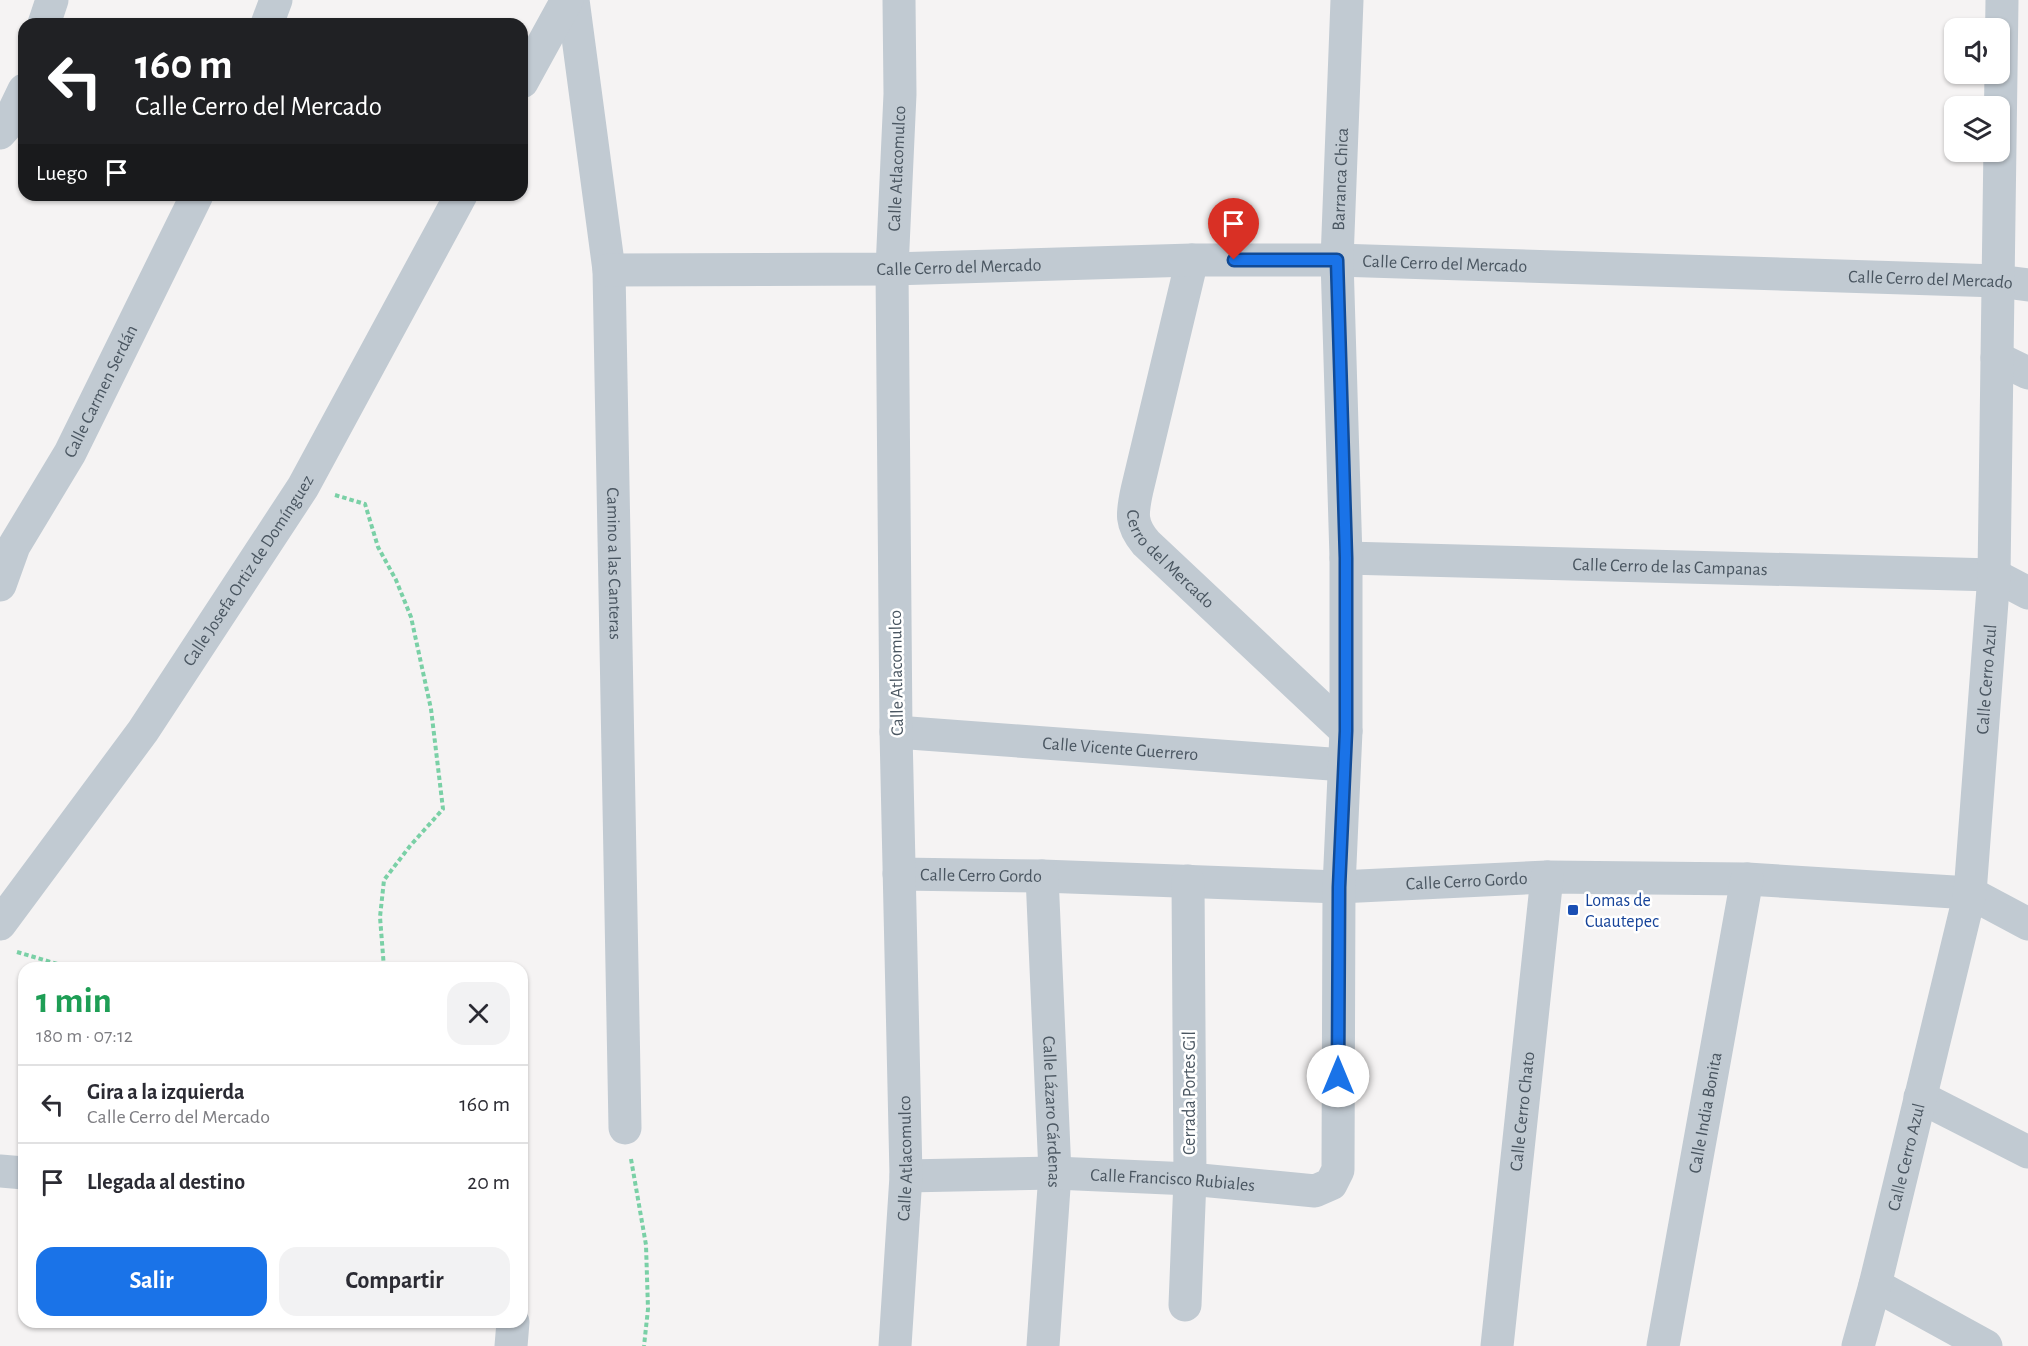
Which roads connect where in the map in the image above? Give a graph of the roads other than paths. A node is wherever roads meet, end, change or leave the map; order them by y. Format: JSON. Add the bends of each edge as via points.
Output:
{"nodes":[{"id":1,"x":52,"y":0,"type":"edge"},
{"id":2,"x":276,"y":0,"type":"edge"},
{"id":3,"x":567,"y":0,"type":"edge"},
{"id":4,"x":573,"y":0,"type":"edge"},
{"id":5,"x":899,"y":0,"type":"edge"},
{"id":6,"x":1347,"y":0,"type":"edge"},
{"id":7,"x":2002,"y":0,"type":"edge"},
{"id":8,"x":47,"y":18,"type":"edge"},
{"id":9,"x":269,"y":18,"type":"edge"},
{"id":10,"x":528,"y":71,"type":"edge"},
{"id":11,"x":18,"y":102,"type":"edge"},
{"id":12,"x":0,"y":133,"type":"edge"},
{"id":13,"x":194,"y":201,"type":"edge"},
{"id":14,"x":458,"y":201,"type":"edge"},
{"id":15,"x":1192,"y":260,"type":"junction"},
{"id":16,"x":1337,"y":260,"type":"junction"},
{"id":17,"x":892,"y":269,"type":"junction"},
{"id":18,"x":609,"y":270,"type":"junction"},
{"id":19,"x":2013,"y":283,"type":"edge"},
{"id":20,"x":1997,"y":358,"type":"junction"},
{"id":21,"x":2028,"y":373,"type":"edge"},
{"id":22,"x":7,"y":544,"type":"edge"},
{"id":23,"x":1346,"y":558,"type":"junction"},
{"id":24,"x":1994,"y":575,"type":"junction"},
{"id":25,"x":0,"y":585,"type":"edge"},
{"id":26,"x":2028,"y":593,"type":"edge"},
{"id":27,"x":1346,"y":731,"type":"junction"},
{"id":28,"x":896,"y":732,"type":"junction"},
{"id":29,"x":1344,"y":765,"type":"junction"},
{"id":30,"x":899,"y":874,"type":"junction"},
{"id":31,"x":1042,"y":876,"type":"junction"},
{"id":32,"x":1547,"y":877,"type":"junction"},
{"id":33,"x":1747,"y":879,"type":"junction"},
{"id":34,"x":1188,"y":881,"type":"junction"},
{"id":35,"x":1339,"y":887,"type":"junction"},
{"id":36,"x":1970,"y":893,"type":"junction"},
{"id":37,"x":2028,"y":924,"type":"edge"},
{"id":38,"x":1,"y":934,"type":"edge"},
{"id":39,"x":1920,"y":1097,"type":"junction"},
{"id":40,"x":625,"y":1128,"type":"road end"},
{"id":41,"x":2028,"y":1152,"type":"edge"},
{"id":42,"x":0,"y":1170,"type":"edge"},
{"id":43,"x":18,"y":1172,"type":"edge"},
{"id":44,"x":1055,"y":1173,"type":"junction"},
{"id":45,"x":906,"y":1176,"type":"junction"},
{"id":46,"x":1190,"y":1179,"type":"junction"},
{"id":47,"x":1331,"y":1185,"type":"joint"},
{"id":48,"x":1875,"y":1285,"type":"junction"},
{"id":49,"x":1185,"y":1305,"type":"dead end"},
{"id":50,"x":512,"y":1328,"type":"edge"},
{"id":51,"x":1501,"y":1345,"type":"edge"},
{"id":52,"x":511,"y":1346,"type":"edge"},
{"id":53,"x":895,"y":1346,"type":"edge"},
{"id":54,"x":1043,"y":1346,"type":"edge"},
{"id":55,"x":1663,"y":1346,"type":"edge"},
{"id":56,"x":1858,"y":1346,"type":"edge"},
{"id":57,"x":1986,"y":1346,"type":"edge"}],
"edges":[{"from":1,"to":8,"type":"street"},
{"from":2,"to":9,"type":"street"},
{"from":3,"to":10,"type":"street"},
{"from":4,"to":18,"type":"street","name":"Camino a las Canteras"},
{"from":5,"to":17,"type":"street","name":"Calle Atlacomulco","via":[[900,94]]},
{"from":6,"to":16,"type":"street","name":"Barranca Chica"},
{"from":7,"to":19,"type":"street","name":"Calle Cerro Azul"},
{"from":11,"to":12,"type":"street"},
{"from":13,"to":22,"type":"street","name":"Calle Carmen Serdán","via":[[70,453]]},
{"from":14,"to":38,"type":"street","name":"Calle Josefa Ortiz de Domínguez","via":[[303,487],[142,731]]},
{"from":15,"to":16,"type":"street","name":"Calle Cerro del Mercado"},
{"from":15,"to":17,"type":"street","name":"Calle Cerro del Mercado"},
{"from":15,"to":27,"type":"street","name":"Cerro del Mercado","via":[[1133,521],[1146,543]]},
{"from":16,"to":19,"type":"street","name":"Calle Cerro del Mercado"},
{"from":16,"to":23,"type":"street","name":"Barranca Chica"},
{"from":17,"to":18,"type":"street","name":"Calle Cerro del Mercado"},
{"from":17,"to":28,"type":"street","name":"Calle Atlacomulco"},
{"from":18,"to":40,"type":"street","name":"Camino a las Canteras"},
{"from":19,"to":20,"type":"street","name":"Calle Cerro Azul"},
{"from":20,"to":21,"type":"street"},
{"from":20,"to":24,"type":"street","name":"Calle Cerro Azul"},
{"from":22,"to":25,"type":"street","name":"Calle Carmen Serdán"},
{"from":23,"to":24,"type":"street","name":"Calle Cerro de las Campanas"},
{"from":23,"to":27,"type":"street","name":"Barranca Chica"},
{"from":24,"to":26,"type":"street"},
{"from":24,"to":36,"type":"street","name":"Calle Cerro Azul"},
{"from":27,"to":29,"type":"street","name":"Barranca Chica"},
{"from":28,"to":29,"type":"street","name":"Calle Vicente Guerrero"},
{"from":28,"to":30,"type":"street","name":"Calle Atlacomulco"},
{"from":29,"to":35,"type":"street","name":"Barranca Chica"},
{"from":30,"to":31,"type":"street","name":"Calle Cerro Gordo"},
{"from":30,"to":45,"type":"street","name":"Calle Atlacomulco"},
{"from":31,"to":34,"type":"street","name":"Calle Cerro Gordo"},
{"from":31,"to":44,"type":"street","name":"Calle Lázaro Cárdenas"},
{"from":32,"to":33,"type":"street","name":"Calle Cerro Gordo"},
{"from":32,"to":35,"type":"street","name":"Calle Cerro Gordo"},
{"from":32,"to":51,"type":"street","name":"Calle Cerro Chato"},
{"from":33,"to":36,"type":"street","name":"Calle Cerro Gordo"},
{"from":33,"to":55,"type":"street","name":"Calle India Bonita"},
{"from":34,"to":35,"type":"street","name":"Calle Cerro Gordo"},
{"from":34,"to":46,"type":"street","name":"Cerrada Portes Gil"},
{"from":35,"to":47,"type":"street","name":"Barranca Chica","via":[[1338,1170]]},
{"from":36,"to":37,"type":"street","name":"Calle Cerro Gordo"},
{"from":36,"to":39,"type":"street","name":"Calle Cerro Azul"},
{"from":39,"to":41,"type":"street"},
{"from":39,"to":48,"type":"street","name":"Calle Cerro Azul"},
{"from":42,"to":43,"type":"street"},
{"from":44,"to":45,"type":"street","name":"Calle Francisco Rubiales"},
{"from":44,"to":46,"type":"street","name":"Calle Francisco Rubiales"},
{"from":44,"to":54,"type":"street","name":"Calle Lázaro Cárdenas"},
{"from":45,"to":53,"type":"street","name":"Calle Atlacomulco"},
{"from":46,"to":47,"type":"street","name":"Calle Francisco Rubiales","via":[[1315,1191]]},
{"from":46,"to":49,"type":"street","name":"Cerrada Portes Gil"},
{"from":48,"to":56,"type":"street","name":"Calle Cerro Azul"},
{"from":48,"to":57,"type":"street"},
{"from":50,"to":52,"type":"street"}]}
